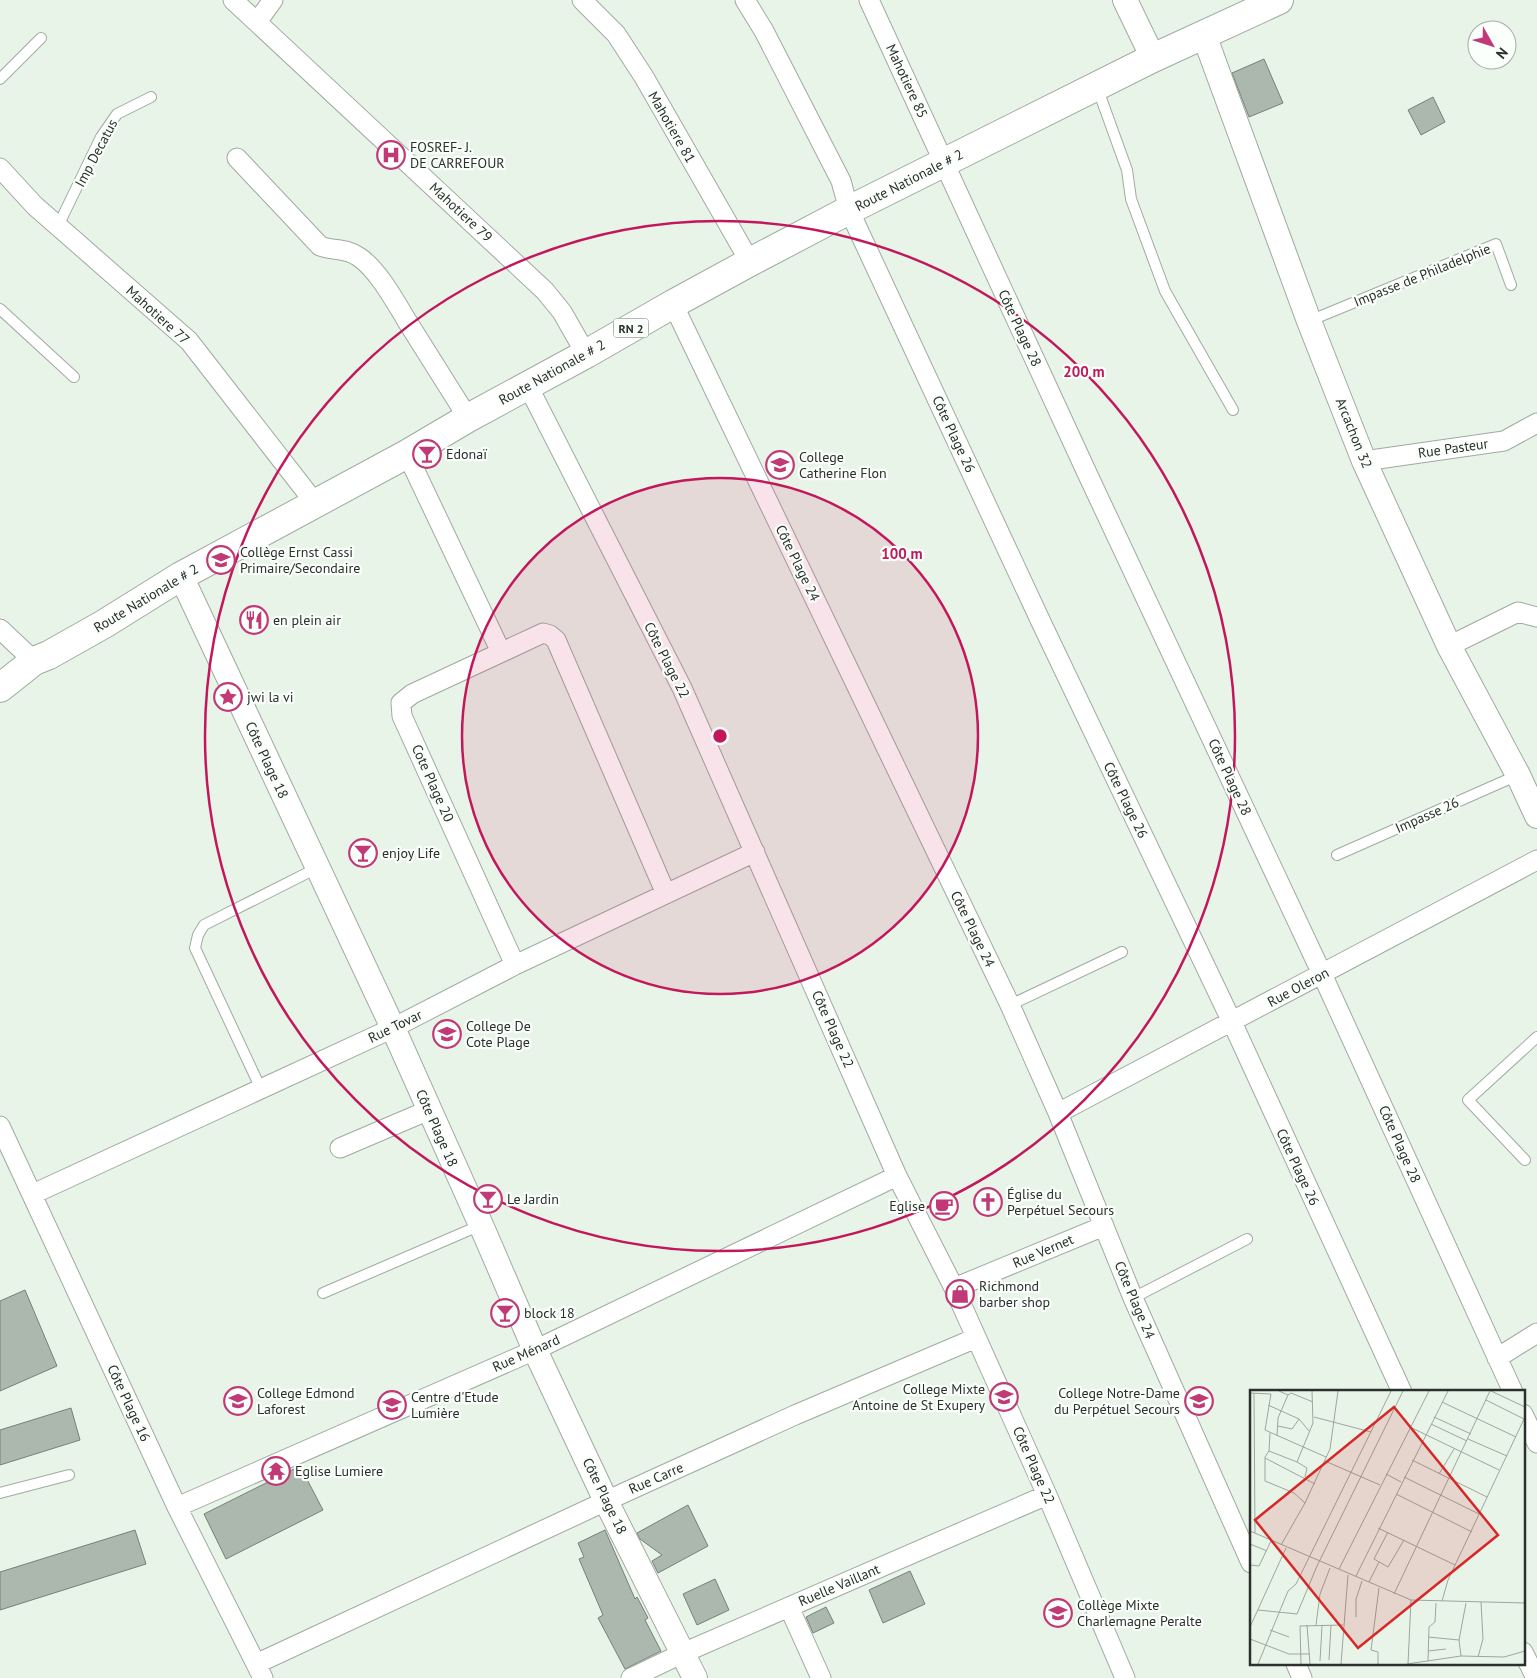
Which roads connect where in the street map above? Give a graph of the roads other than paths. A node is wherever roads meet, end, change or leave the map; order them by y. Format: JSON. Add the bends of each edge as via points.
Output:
{"nodes":[{"id":1,"x":233,"y":0,"type":"edge"},
{"id":2,"x":273,"y":0,"type":"edge"},
{"id":3,"x":582,"y":0,"type":"edge"},
{"id":4,"x":745,"y":0,"type":"edge"},
{"id":5,"x":870,"y":0,"type":"edge"},
{"id":6,"x":1124,"y":0,"type":"edge"},
{"id":7,"x":1279,"y":0,"type":"edge"},
{"id":8,"x":257,"y":22,"type":"junction"},
{"id":9,"x":1204,"y":35,"type":"junction"},
{"id":10,"x":41,"y":38,"type":"dead end"},
{"id":11,"x":1153,"y":58,"type":"junction"},
{"id":12,"x":0,"y":79,"type":"edge"},
{"id":13,"x":1097,"y":86,"type":"junction"},
{"id":14,"x":152,"y":97,"type":"dead end"},
{"id":15,"x":237,"y":158,"type":"dead end"},
{"id":16,"x":945,"y":162,"type":"junction"},
{"id":17,"x":2,"y":175,"type":"edge"},
{"id":18,"x":849,"y":210,"type":"junction"},
{"id":19,"x":58,"y":226,"type":"junction"},
{"id":20,"x":750,"y":262,"type":"junction"},
{"id":21,"x":1511,"y":285,"type":"dead end"},
{"id":22,"x":673,"y":304,"type":"junction"},
{"id":23,"x":0,"y":309,"type":"edge"},
{"id":24,"x":1309,"y":321,"type":"junction"},
{"id":25,"x":586,"y":354,"type":"junction"},
{"id":26,"x":74,"y":377,"type":"dead end"},
{"id":27,"x":528,"y":386,"type":"junction"},
{"id":28,"x":1233,"y":410,"type":"dead end"},
{"id":29,"x":468,"y":418,"type":"junction"},
{"id":30,"x":1537,"y":423,"type":"edge"},
{"id":31,"x":407,"y":454,"type":"junction"},
{"id":32,"x":1364,"y":461,"type":"junction"},
{"id":33,"x":315,"y":503,"type":"junction"},
{"id":34,"x":181,"y":576,"type":"junction"},
{"id":35,"x":1537,"y":617,"type":"edge"},
{"id":36,"x":0,"y":629,"type":"edge"},
{"id":37,"x":1449,"y":646,"type":"junction"},
{"id":38,"x":501,"y":652,"type":"junction"},
{"id":39,"x":34,"y":661,"type":"junction"},
{"id":40,"x":0,"y":688,"type":"edge"},
{"id":41,"x":1518,"y":776,"type":"junction"},
{"id":42,"x":1537,"y":816,"type":"edge"},
{"id":43,"x":755,"y":852,"type":"junction"},
{"id":44,"x":1337,"y":855,"type":"dead end"},
{"id":45,"x":1537,"y":860,"type":"edge"},
{"id":46,"x":317,"y":868,"type":"junction"},
{"id":47,"x":666,"y":894,"type":"junction"},
{"id":48,"x":1122,"y":952,"type":"dead end"},
{"id":49,"x":515,"y":965,"type":"junction"},
{"id":50,"x":1322,"y":974,"type":"junction"},
{"id":51,"x":1010,"y":1005,"type":"junction"},
{"id":52,"x":1232,"y":1022,"type":"junction"},
{"id":53,"x":392,"y":1028,"type":"junction"},
{"id":54,"x":1537,"y":1037,"type":"edge"},
{"id":55,"x":262,"y":1089,"type":"junction"},
{"id":56,"x":429,"y":1110,"type":"junction"},
{"id":57,"x":1058,"y":1113,"type":"junction"},
{"id":58,"x":0,"y":1126,"type":"edge"},
{"id":59,"x":340,"y":1148,"type":"dead end"},
{"id":60,"x":1525,"y":1160,"type":"dead end"},
{"id":61,"x":898,"y":1176,"type":"junction"},
{"id":62,"x":33,"y":1194,"type":"junction"},
{"id":63,"x":481,"y":1225,"type":"junction"},
{"id":64,"x":1104,"y":1226,"type":"junction"},
{"id":65,"x":1247,"y":1239,"type":"dead end"},
{"id":66,"x":954,"y":1288,"type":"junction"},
{"id":67,"x":323,"y":1293,"type":"dead end"},
{"id":68,"x":1133,"y":1298,"type":"junction"},
{"id":69,"x":1537,"y":1333,"type":"edge"},
{"id":70,"x":976,"y":1338,"type":"junction"},
{"id":71,"x":535,"y":1350,"type":"junction"},
{"id":72,"x":1497,"y":1358,"type":"junction"},
{"id":73,"x":1401,"y":1390,"type":"edge"},
{"id":74,"x":1512,"y":1390,"type":"edge"},
{"id":75,"x":1524,"y":1416,"type":"edge"},
{"id":76,"x":1537,"y":1443,"type":"edge"},
{"id":77,"x":69,"y":1475,"type":"dead end"},
{"id":78,"x":0,"y":1493,"type":"edge"},
{"id":79,"x":1047,"y":1495,"type":"junction"},
{"id":80,"x":606,"y":1500,"type":"junction"},
{"id":81,"x":177,"y":1507,"type":"junction"},
{"id":82,"x":1250,"y":1561,"type":"edge"},
{"id":83,"x":789,"y":1607,"type":"junction"},
{"id":84,"x":683,"y":1653,"type":"junction"},
{"id":85,"x":1524,"y":1654,"type":"edge"},
{"id":86,"x":260,"y":1671,"type":"edge"},
{"id":87,"x":631,"y":1678,"type":"edge"},
{"id":88,"x":695,"y":1678,"type":"edge"},
{"id":89,"x":821,"y":1678,"type":"edge"},
{"id":90,"x":1125,"y":1678,"type":"edge"},
{"id":91,"x":1536,"y":1678,"type":"edge"}],
"edges":[{"from":1,"to":8,"type":"street","name":"Mahotiere 79"},
{"from":2,"to":8,"type":"street"},
{"from":3,"to":20,"type":"street","name":"Mahotiere 81","via":[[616,34]]},
{"from":4,"to":18,"type":"street","name":"Côte Plage 26","via":[[841,181]]},
{"from":5,"to":16,"type":"street","name":"Mahotiere 85"},
{"from":6,"to":11,"type":"street"},
{"from":7,"to":9,"type":"main road","name":"Route Nationale # 2","number":"RN 2"},
{"from":8,"to":25,"type":"street","name":"Mahotiere 79","via":[[545,291],[562,312]]},
{"from":9,"to":11,"type":"main road","name":"Route Nationale # 2","number":"RN 2"},
{"from":9,"to":24,"type":"street","name":"Arcachon 32"},
{"from":10,"to":12,"type":"lane"},
{"from":11,"to":13,"type":"main road","name":"Route Nationale # 2","number":"RN 2"},
{"from":13,"to":16,"type":"main road","name":"Route Nationale # 2","number":"RN 2"},
{"from":13,"to":28,"type":"lane","via":[[1127,170],[1131,199],[1165,291]]},
{"from":14,"to":19,"type":"lane","name":"Imp Decatus","via":[[117,114],[101,137]]},
{"from":15,"to":29,"type":"street","via":[[320,246],[345,250],[370,267]]},
{"from":16,"to":18,"type":"main road","name":"Route Nationale # 2","number":"RN 2"},
{"from":16,"to":50,"type":"street","name":"Côte Plage 28"},
{"from":17,"to":19,"type":"street","name":"Mahotiere 77"},
{"from":18,"to":20,"type":"main road","name":"Route Nationale # 2","number":"RN 2"},
{"from":18,"to":52,"type":"street","name":"Côte Plage 26"},
{"from":19,"to":33,"type":"street","name":"Mahotiere 77","via":[[189,341]]},
{"from":20,"to":22,"type":"main road","name":"Route Nationale # 2","number":"RN 2"},
{"from":21,"to":24,"type":"lane","name":"Impasse de Philadelphie","via":[[1496,244]]},
{"from":22,"to":25,"type":"main road","name":"Route Nationale # 2","number":"RN 2"},
{"from":22,"to":51,"type":"street","name":"Côte Plage 24"},
{"from":23,"to":26,"type":"lane"},
{"from":24,"to":32,"type":"street","name":"Arcachon 32"},
{"from":25,"to":27,"type":"main road","name":"Route Nationale # 2","number":"RN 2"},
{"from":27,"to":29,"type":"main road","name":"Route Nationale # 2","number":"RN 2"},
{"from":27,"to":43,"type":"street","name":"Côte Plage 22","via":[[682,688]]},
{"from":29,"to":31,"type":"main road","name":"Route Nationale # 2","number":"RN 2"},
{"from":30,"to":32,"type":"street","name":"Rue Pasteur","via":[[1504,440]]},
{"from":31,"to":33,"type":"main road","name":"Route Nationale # 2","number":"RN 2"},
{"from":31,"to":38,"type":"street"},
{"from":32,"to":37,"type":"street","name":"Arcachon 32"},
{"from":33,"to":34,"type":"main road","name":"Route Nationale # 2","number":"RN 2"},
{"from":34,"to":39,"type":"main road","name":"Route Nationale # 2","number":"RN 2","via":[[104,624]]},
{"from":34,"to":46,"type":"street","name":"Côte Plage 18"},
{"from":35,"to":37,"type":"street","via":[[1518,612]]},
{"from":36,"to":39,"type":"street"},
{"from":37,"to":41,"type":"street","name":"Arcachon 32"},
{"from":38,"to":47,"type":"street","name":"Cote Plage 20","via":[[543,633],[556,640]]},
{"from":38,"to":49,"type":"street","name":"Cote Plage 20","via":[[406,698],[401,709]]},
{"from":39,"to":40,"type":"main road","name":"Route Nationale # 2","number":"RN 2"},
{"from":41,"to":42,"type":"street","name":"Arcachon 32"},
{"from":41,"to":44,"type":"lane","name":"Impasse 26"},
{"from":43,"to":47,"type":"street","name":"Rue Tovar"},
{"from":43,"to":61,"type":"street","name":"Côte Plage 22"},
{"from":45,"to":50,"type":"street","name":"Rue Oleron"},
{"from":46,"to":53,"type":"street","name":"Côte Plage 18"},
{"from":46,"to":55,"type":"lane","via":[[204,924],[198,935],[195,948]]},
{"from":47,"to":49,"type":"street","name":"Rue Tovar"},
{"from":48,"to":51,"type":"lane"},
{"from":49,"to":53,"type":"street","name":"Rue Tovar"},
{"from":50,"to":52,"type":"street","name":"Rue Oleron"},
{"from":50,"to":72,"type":"street","name":"Côte Plage 28"},
{"from":51,"to":57,"type":"street","name":"Côte Plage 24"},
{"from":52,"to":57,"type":"street","name":"Rue Oleron"},
{"from":52,"to":73,"type":"street","name":"Côte Plage 26"},
{"from":53,"to":55,"type":"street","name":"Rue Tovar"},
{"from":53,"to":56,"type":"street","name":"Côte Plage 18"},
{"from":54,"to":60,"type":"lane","via":[[1468,1100]]},
{"from":55,"to":62,"type":"street","name":"Rue Tovar"},
{"from":56,"to":59,"type":"street"},
{"from":56,"to":63,"type":"street","name":"Côte Plage 18"},
{"from":57,"to":64,"type":"street","name":"Côte Plage 24"},
{"from":58,"to":62,"type":"street","name":"Côte Plage 16"},
{"from":61,"to":66,"type":"street","name":"Côte Plage 22"},
{"from":61,"to":71,"type":"street","name":"Rue Ménard"},
{"from":62,"to":81,"type":"street","name":"Côte Plage 16"},
{"from":63,"to":67,"type":"lane"},
{"from":63,"to":71,"type":"street","name":"Côte Plage 18"},
{"from":64,"to":66,"type":"street","name":"Rue Vernet"},
{"from":64,"to":68,"type":"street","name":"Côte Plage 24"},
{"from":65,"to":68,"type":"lane"},
{"from":66,"to":70,"type":"street","name":"Côte Plage 22"},
{"from":68,"to":82,"type":"street","name":"Côte Plage 24"},
{"from":69,"to":72,"type":"street"},
{"from":70,"to":79,"type":"street","name":"Côte Plage 22"},
{"from":70,"to":80,"type":"street","name":"Rue Carre"},
{"from":71,"to":80,"type":"street","name":"Côte Plage 18"},
{"from":71,"to":81,"type":"street","name":"Rue Ménard"},
{"from":72,"to":74,"type":"street","name":"Côte Plage 28"},
{"from":75,"to":76,"type":"street"},
{"from":77,"to":78,"type":"lane"},
{"from":79,"to":83,"type":"street","name":"Ruelle Vaillant"},
{"from":79,"to":90,"type":"street","name":"Côte Plage 22"},
{"from":80,"to":84,"type":"street","name":"Côte Plage 18"},
{"from":80,"to":86,"type":"street","name":"Rue Carre"},
{"from":81,"to":86,"type":"street","name":"Côte Plage 16"},
{"from":83,"to":84,"type":"street","name":"Ruelle Vaillant"},
{"from":83,"to":89,"type":"street"},
{"from":84,"to":87,"type":"street","name":"Ruelle Vaillant"},
{"from":84,"to":88,"type":"street","name":"Côte Plage 18"},
{"from":85,"to":91,"type":"street"}]}
